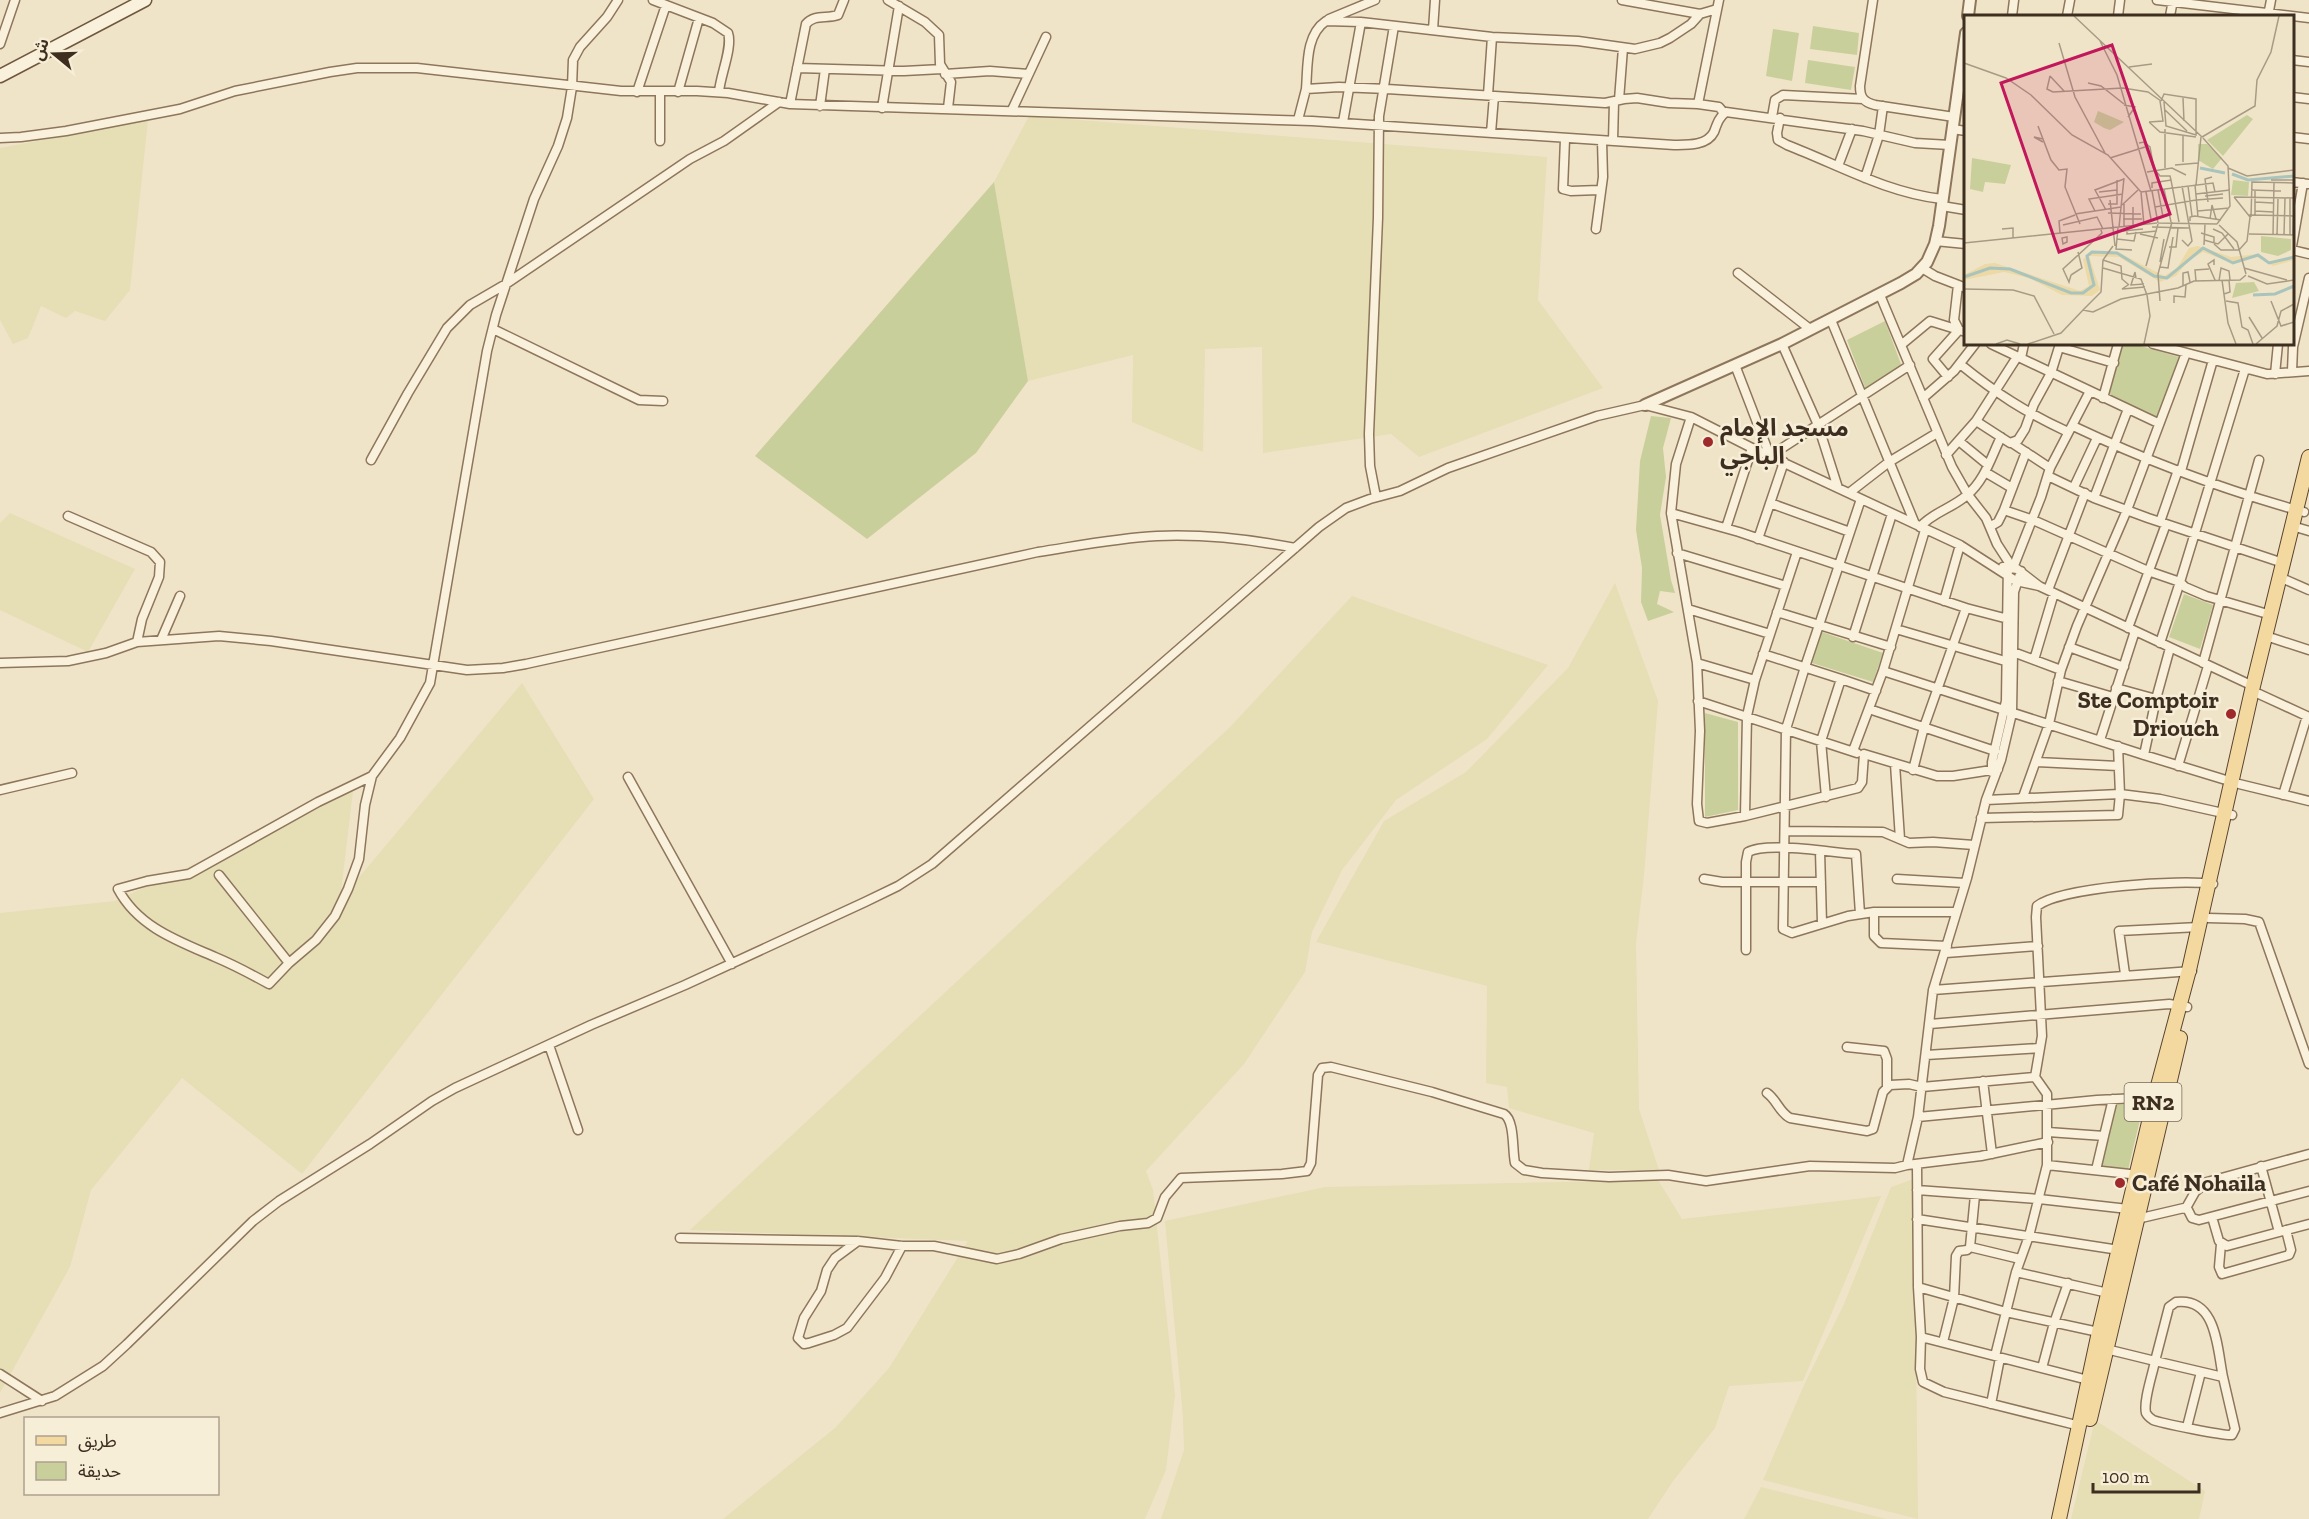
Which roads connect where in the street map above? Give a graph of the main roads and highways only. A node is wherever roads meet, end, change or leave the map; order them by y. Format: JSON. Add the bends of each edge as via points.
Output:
{"nodes":[{"id":1,"x":145,"y":0,"type":"edge"},
{"id":2,"x":0,"y":74,"type":"edge"},
{"id":3,"x":2309,"y":457,"type":"edge"},
{"id":4,"x":2309,"y":490,"type":"edge"},
{"id":5,"x":2300,"y":511,"type":"junction"},
{"id":6,"x":2304,"y":529,"type":"edge"},
{"id":7,"x":2256,"y":690,"type":"junction"},
{"id":8,"x":2133,"y":1214,"type":"junction"},
{"id":9,"x":2104,"y":1333,"type":"junction"},
{"id":10,"x":2059,"y":1519,"type":"edge"},
{"id":11,"x":2067,"y":1519,"type":"edge"}],
"edges":[{"from":1,"to":2,"type":"main road"},
{"from":3,"to":5,"type":"main road","number":"RN2"},
{"from":4,"to":5,"type":"main road","number":"RN2"},
{"from":5,"to":6,"type":"main road","number":"RN2"},
{"from":5,"to":7,"type":"main road","number":"RN2","via":[[2283,563]]},
{"from":6,"to":7,"type":"main road","number":"RN2"},
{"from":7,"to":8,"type":"main road","number":"RN2"},
{"from":8,"to":9,"type":"main road","number":"RN2"},
{"from":8,"to":9,"type":"main road","number":"RN2","via":[[2108,1293]]},
{"from":9,"to":10,"type":"main road","number":"RN2","via":[[2088,1380]]},
{"from":9,"to":11,"type":"main road","number":"RN2","via":[[2106,1349]]}]}
